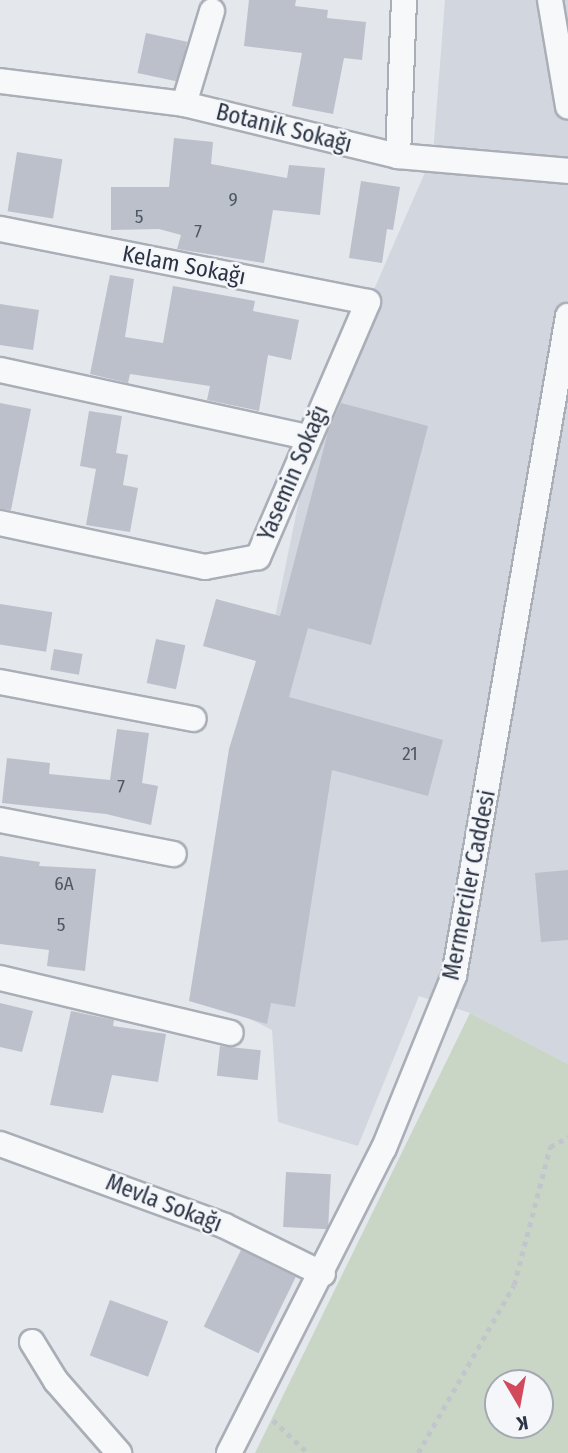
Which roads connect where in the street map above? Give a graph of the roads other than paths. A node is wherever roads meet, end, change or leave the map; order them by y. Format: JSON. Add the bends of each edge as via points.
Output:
{"nodes":[{"id":1,"x":404,"y":0,"type":"edge"},
{"id":2,"x":550,"y":0,"type":"edge"},
{"id":3,"x":212,"y":11,"type":"dead end"},
{"id":4,"x":0,"y":81,"type":"edge"},
{"id":5,"x":184,"y":104,"type":"junction"},
{"id":6,"x":568,"y":106,"type":"edge"},
{"id":7,"x":398,"y":156,"type":"junction"},
{"id":8,"x":568,"y":171,"type":"edge"},
{"id":9,"x":0,"y":229,"type":"edge"},
{"id":10,"x":368,"y":302,"type":"joint"},
{"id":11,"x":568,"y":316,"type":"edge"},
{"id":12,"x":0,"y":370,"type":"edge"},
{"id":13,"x":308,"y":437,"type":"junction"},
{"id":14,"x":0,"y":523,"type":"edge"},
{"id":15,"x":0,"y":682,"type":"edge"},
{"id":16,"x":194,"y":719,"type":"dead end"},
{"id":17,"x":0,"y":820,"type":"edge"},
{"id":18,"x":174,"y":853,"type":"dead end"},
{"id":19,"x":0,"y":978,"type":"edge"},
{"id":20,"x":231,"y":1033,"type":"dead end"},
{"id":21,"x":0,"y":1144,"type":"edge"},
{"id":22,"x":323,"y":1274,"type":"junction"},
{"id":23,"x":32,"y":1342,"type":"dead end"},
{"id":24,"x":118,"y":1453,"type":"edge"},
{"id":25,"x":229,"y":1453,"type":"edge"}],
"edges":[{"from":1,"to":7,"type":"street"},
{"from":2,"to":6,"type":"street"},
{"from":3,"to":5,"type":"street"},
{"from":4,"to":5,"type":"street","name":"Botanik Sokağı"},
{"from":5,"to":7,"type":"street","name":"Botanik Sokağı"},
{"from":7,"to":8,"type":"street","name":"Botanik Sokağı"},
{"from":9,"to":10,"type":"street","name":"Kelam Sokağı"},
{"from":10,"to":13,"type":"street","name":"Yasemin Sokağı"},
{"from":11,"to":22,"type":"street","name":"Mermerciler Caddesi","via":[[454,976],[384,1149]]},
{"from":12,"to":13,"type":"street"},
{"from":13,"to":14,"type":"street","name":"Yasemin Sokağı","via":[[258,557],[205,568]]},
{"from":15,"to":16,"type":"street"},
{"from":17,"to":18,"type":"street"},
{"from":19,"to":20,"type":"street"},
{"from":21,"to":22,"type":"street","name":"Mevla Sokağı","via":[[225,1226]]},
{"from":22,"to":25,"type":"street","name":"Mermerciler Caddesi"},
{"from":23,"to":24,"type":"street","via":[[56,1381]]}]}
